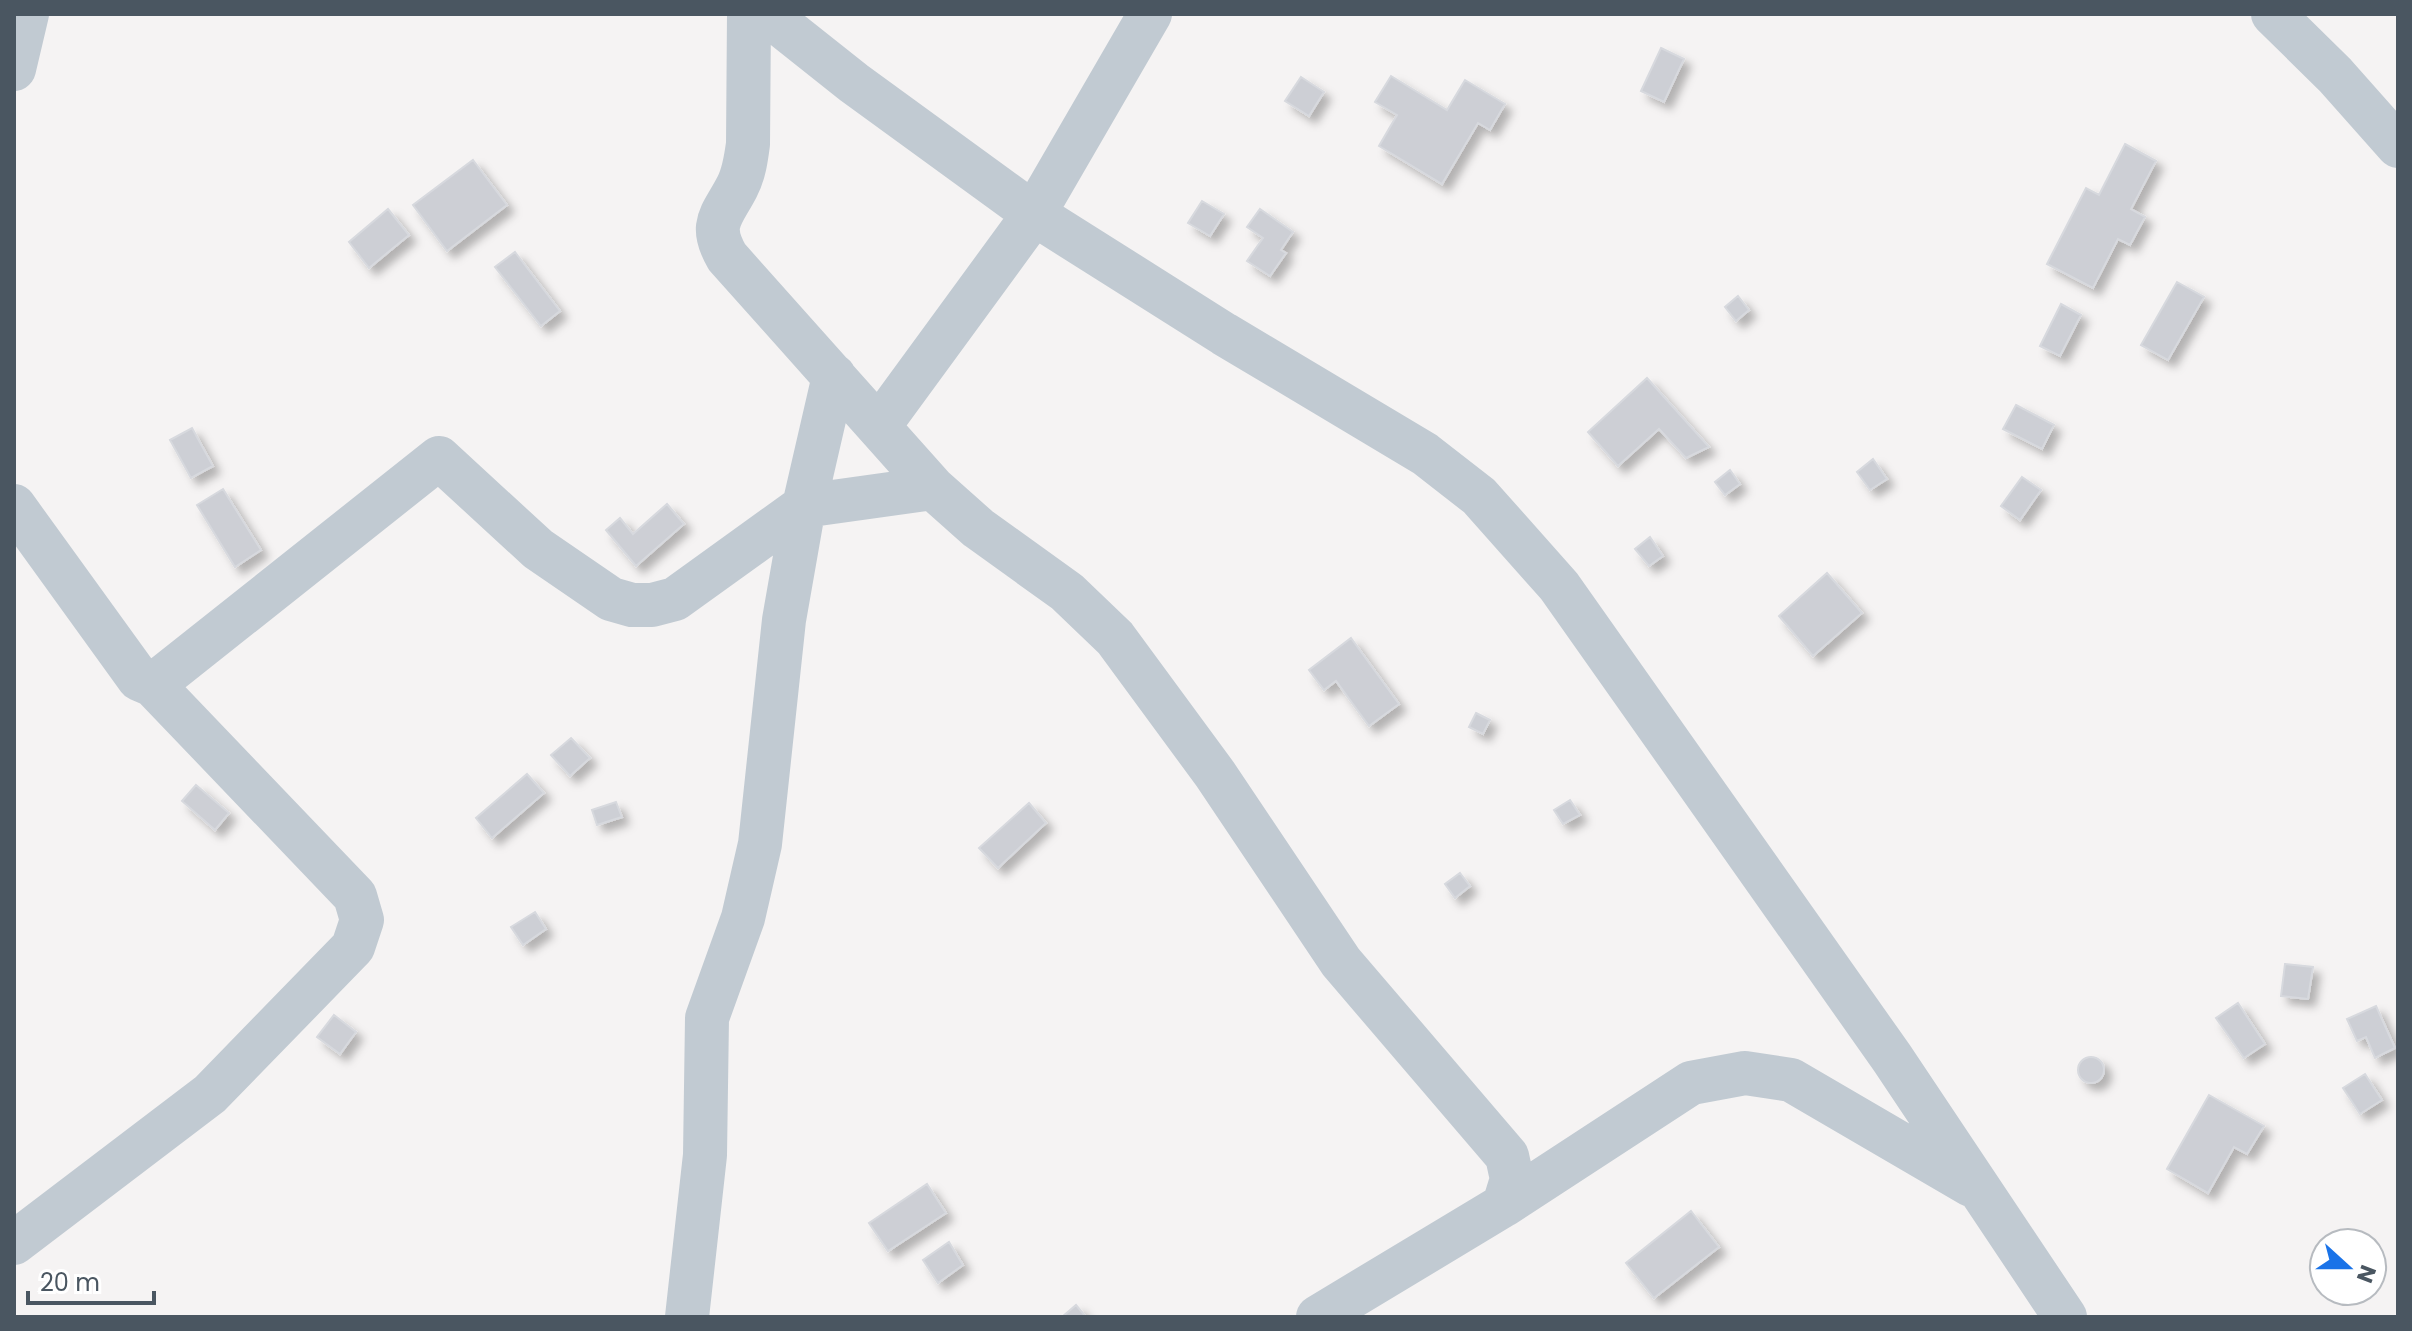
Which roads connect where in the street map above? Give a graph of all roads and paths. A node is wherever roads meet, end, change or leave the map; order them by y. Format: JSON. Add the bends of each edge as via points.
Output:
{"nodes":[{"id":1,"x":27,"y":14,"type":"edge"},
{"id":2,"x":749,"y":14,"type":"edge"},
{"id":3,"x":767,"y":14,"type":"edge"},
{"id":4,"x":1150,"y":14,"type":"edge"},
{"id":5,"x":2273,"y":14,"type":"edge"},
{"id":6,"x":14,"y":69,"type":"edge"},
{"id":7,"x":2398,"y":146,"type":"edge"},
{"id":8,"x":1034,"y":214,"type":"junction"},
{"id":9,"x":834,"y":376,"type":"junction"},
{"id":10,"x":879,"y":426,"type":"junction"},
{"id":11,"x":933,"y":488,"type":"junction"},
{"id":12,"x":14,"y":506,"type":"edge"},
{"id":13,"x":804,"y":506,"type":"junction"},
{"id":14,"x":153,"y":685,"type":"junction"},
{"id":15,"x":1979,"y":1190,"type":"junction"},
{"id":16,"x":1504,"y":1205,"type":"junction"},
{"id":17,"x":14,"y":1243,"type":"edge"},
{"id":18,"x":687,"y":1317,"type":"edge"},
{"id":19,"x":1318,"y":1317,"type":"edge"},
{"id":20,"x":2065,"y":1317,"type":"edge"}],
"edges":[{"from":1,"to":6,"type":"street"},
{"from":2,"to":9,"type":"street","via":[[747,154],[738,186],[718,223],[718,241]]},
{"from":3,"to":8,"type":"street"},
{"from":4,"to":8,"type":"street"},
{"from":5,"to":7,"type":"street"},
{"from":8,"to":10,"type":"street"},
{"from":8,"to":15,"type":"street","via":[[1425,454],[1479,496],[1559,586]]},
{"from":9,"to":10,"type":"street"},
{"from":9,"to":13,"type":"street"},
{"from":10,"to":11,"type":"street"},
{"from":11,"to":13,"type":"street"},
{"from":11,"to":16,"type":"street","via":[[978,528],[1067,592],[1115,638],[1215,774],[1341,962],[1507,1156],[1512,1179]]},
{"from":12,"to":14,"type":"street","via":[[139,679]]},
{"from":13,"to":14,"type":"street","via":[[675,599],[632,605],[611,599],[538,549],[439,458]]},
{"from":13,"to":18,"type":"street","via":[[784,620],[760,844],[743,918],[707,1018],[705,1155]]},
{"from":14,"to":17,"type":"street","via":[[355,896],[362,920],[353,947],[210,1094]]},
{"from":15,"to":16,"type":"street","via":[[1791,1080],[1745,1073],[1691,1083]]},
{"from":15,"to":20,"type":"street"},
{"from":16,"to":19,"type":"street"}]}
